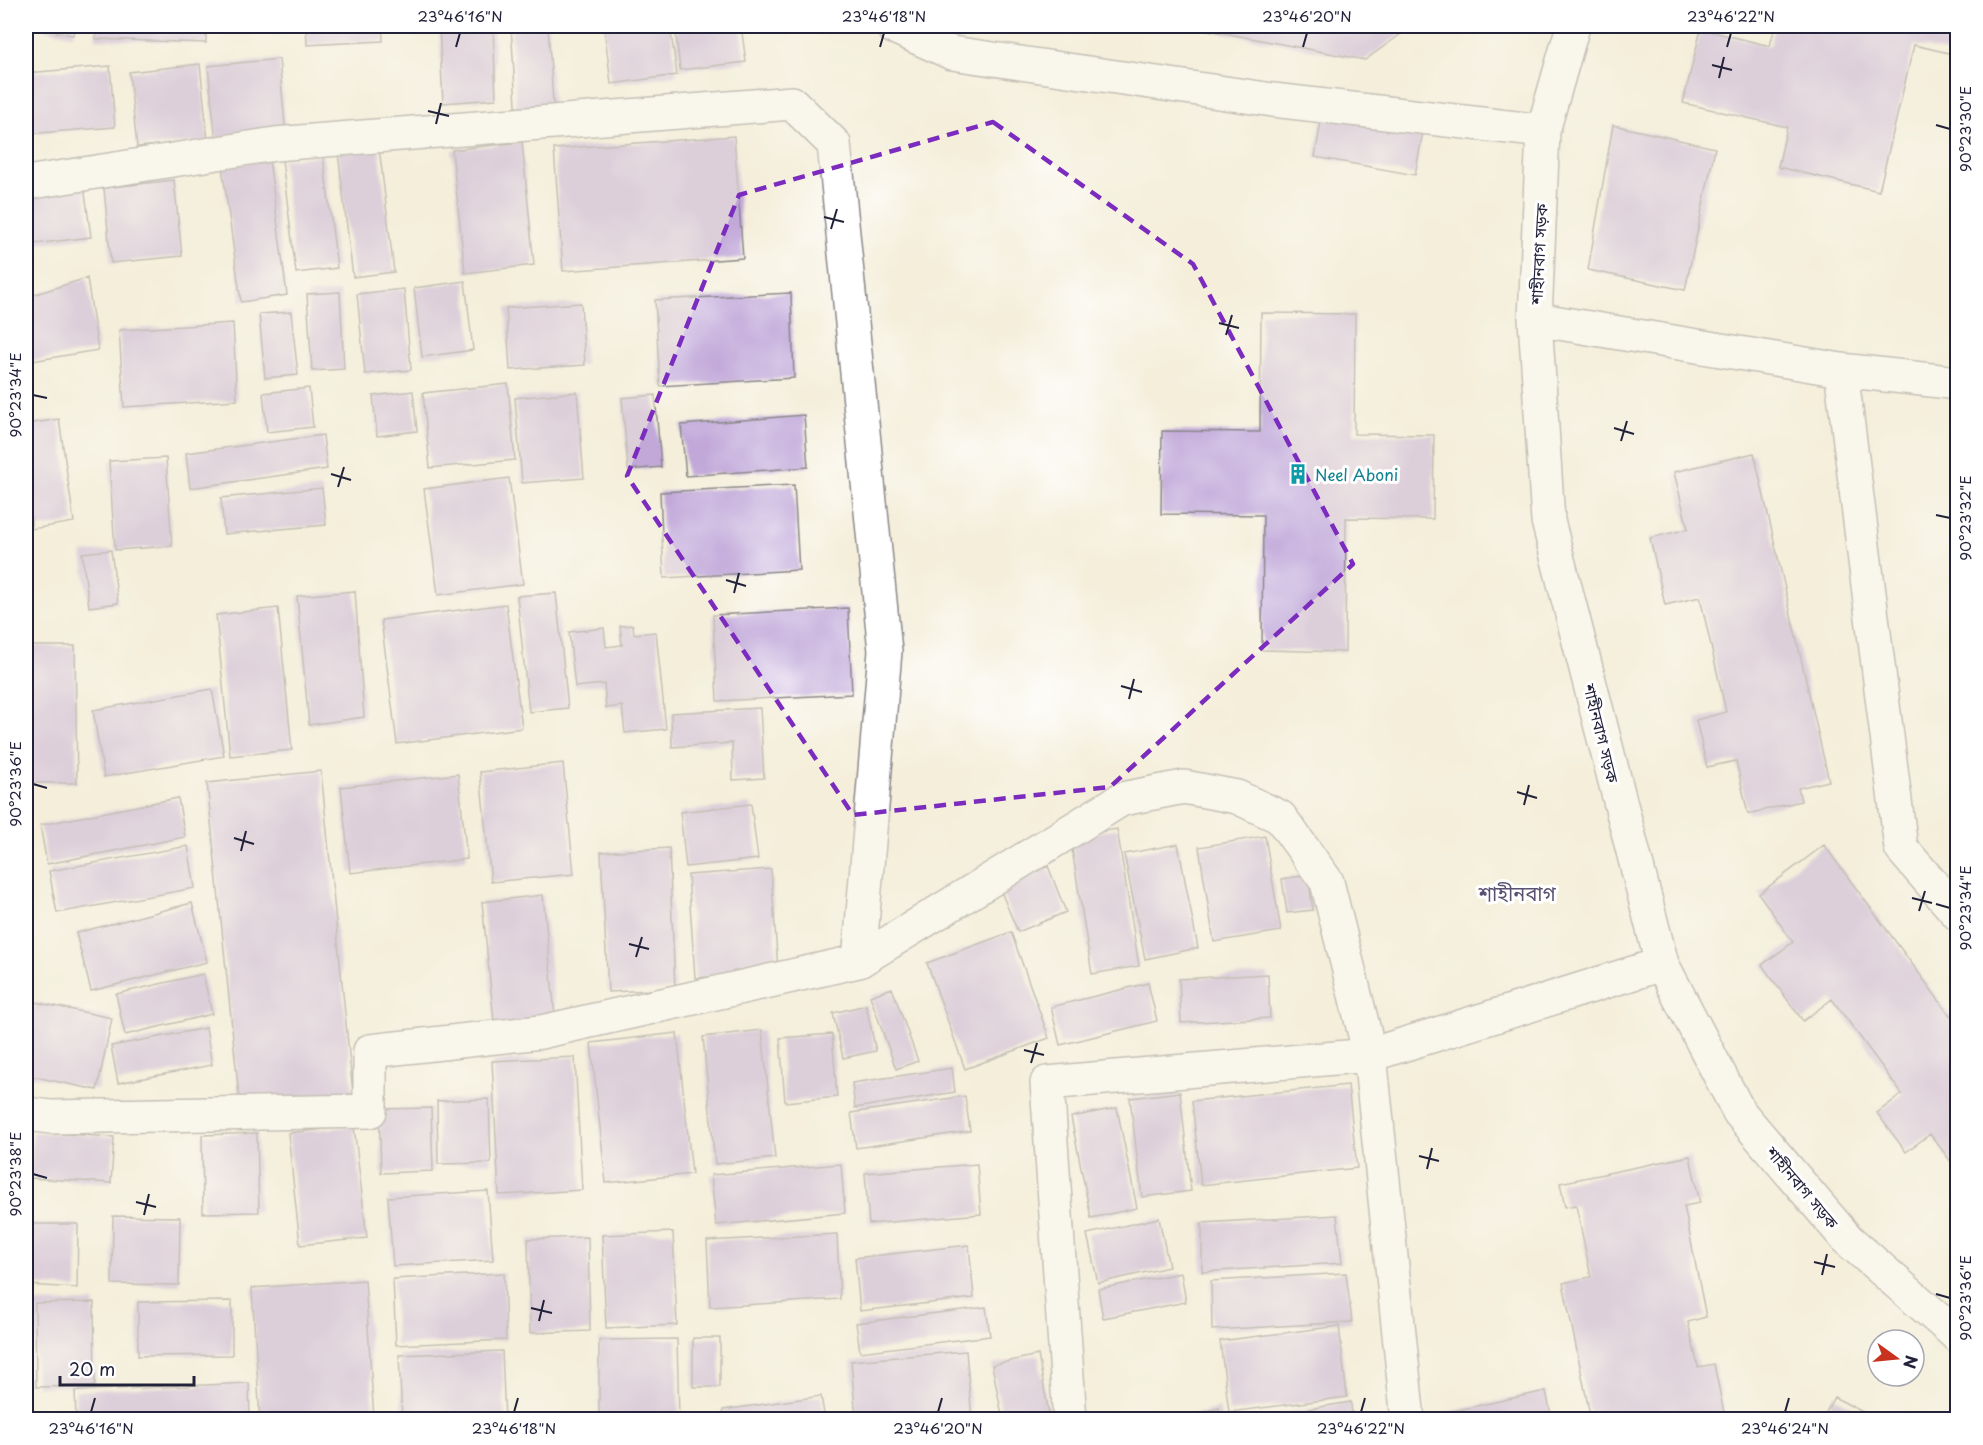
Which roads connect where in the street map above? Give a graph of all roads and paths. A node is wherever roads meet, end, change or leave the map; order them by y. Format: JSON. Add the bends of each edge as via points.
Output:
{"nodes":[{"id":1,"x":892,"y":26,"type":"edge"},
{"id":2,"x":1574,"y":26,"type":"edge"},
{"id":3,"x":1543,"y":131,"type":"junction"},
{"id":4,"x":26,"y":183,"type":"edge"},
{"id":5,"x":1535,"y":319,"type":"junction"},
{"id":6,"x":1841,"y":370,"type":"junction"},
{"id":7,"x":1958,"y":383,"type":"edge"},
{"id":8,"x":1958,"y":914,"type":"edge"},
{"id":9,"x":859,"y":961,"type":"junction"},
{"id":10,"x":1662,"y":964,"type":"junction"},
{"id":11,"x":1370,"y":1056,"type":"junction"},
{"id":12,"x":26,"y":1114,"type":"edge"},
{"id":13,"x":1958,"y":1336,"type":"edge"},
{"id":14,"x":1070,"y":1419,"type":"edge"},
{"id":15,"x":1408,"y":1419,"type":"edge"}],
"edges":[{"from":1,"to":3,"type":"street","via":[[952,53],[1273,100]]},
{"from":2,"to":3,"type":"street","name":"শাহীনবাগ সড়ক"},
{"from":3,"to":5,"type":"street","name":"শাহীনবাগ সড়ক"},
{"from":4,"to":9,"type":"street","via":[[275,144],[792,103],[834,144],[885,651]]},
{"from":5,"to":6,"type":"street"},
{"from":5,"to":10,"type":"street","name":"শাহীনবাগ সড়ক","via":[[1548,521]]},
{"from":6,"to":7,"type":"street"},
{"from":6,"to":8,"type":"street","via":[[1901,848]]},
{"from":9,"to":11,"type":"street","via":[[1122,799],[1184,787],[1237,797],[1280,817],[1328,882]]},
{"from":9,"to":12,"type":"street","via":[[541,1032],[370,1051],[369,1111],[51,1118]]},
{"from":10,"to":11,"type":"street"},
{"from":10,"to":13,"type":"street","name":"শাহীনবাগ সড়ক","via":[[1739,1112],[1847,1239]]},
{"from":11,"to":14,"type":"street","via":[[1047,1083]]},
{"from":11,"to":15,"type":"street"}]}
